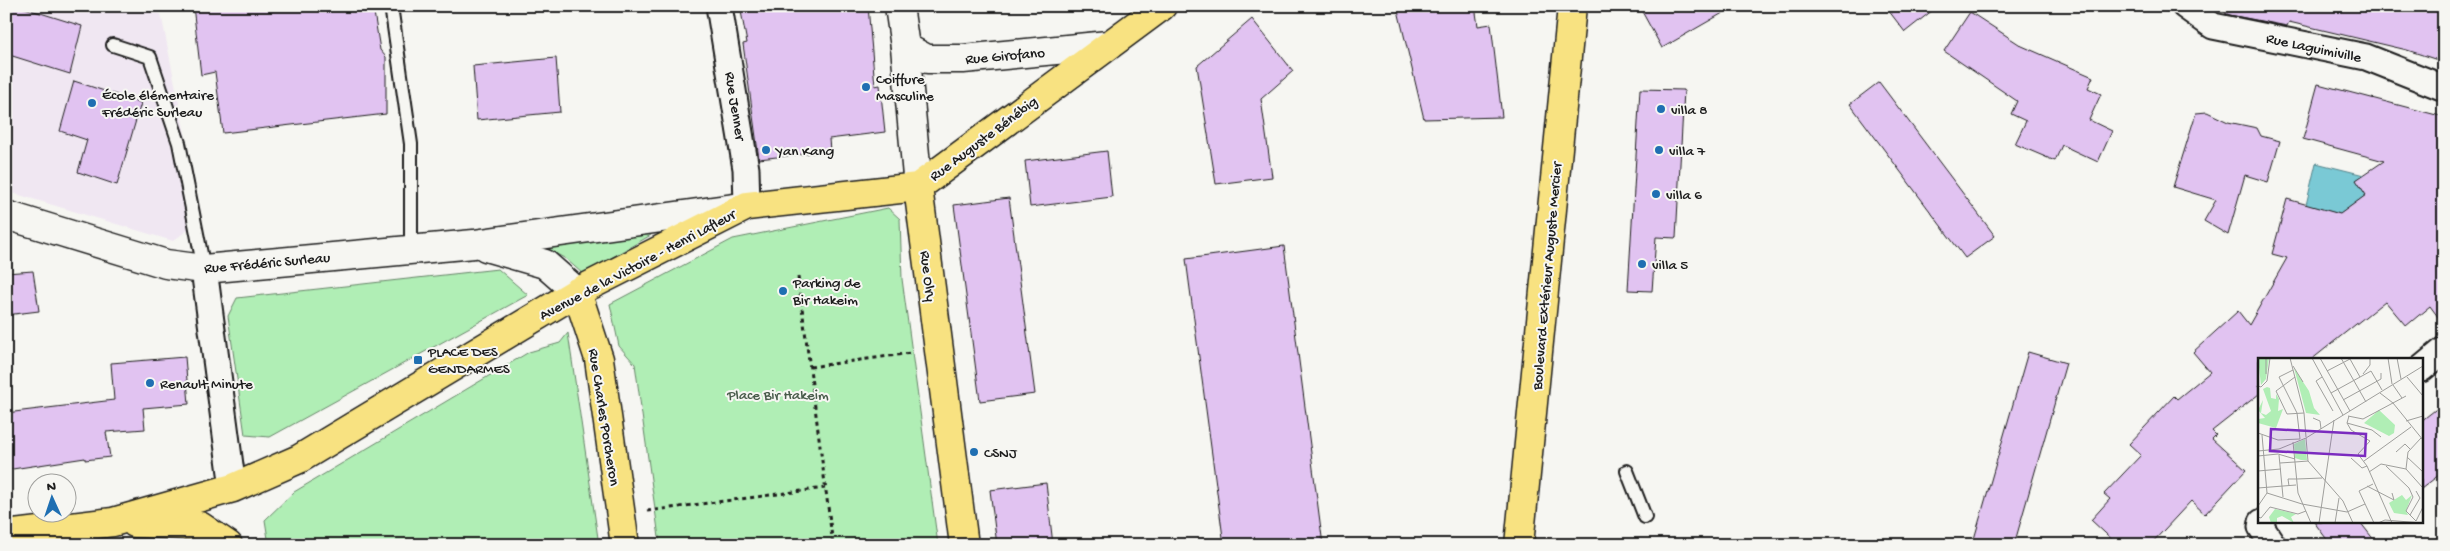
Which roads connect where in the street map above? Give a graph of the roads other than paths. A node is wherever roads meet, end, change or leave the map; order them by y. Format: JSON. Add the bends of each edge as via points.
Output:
{"nodes":[{"id":1,"x":391,"y":6,"type":"edge"},
{"id":2,"x":719,"y":6,"type":"edge"},
{"id":3,"x":899,"y":6,"type":"edge"},
{"id":4,"x":1162,"y":6,"type":"edge"},
{"id":5,"x":1572,"y":6,"type":"edge"},
{"id":6,"x":2185,"y":6,"type":"edge"},
{"id":7,"x":113,"y":45,"type":"dead end"},
{"id":8,"x":1108,"y":45,"type":"junction"},
{"id":9,"x":905,"y":47,"type":"junction"},
{"id":10,"x":2444,"y":88,"type":"edge"},
{"id":11,"x":918,"y":187,"type":"junction"},
{"id":12,"x":747,"y":206,"type":"junction"},
{"id":13,"x":6,"y":215,"type":"edge"},
{"id":14,"x":474,"y":244,"type":"junction"},
{"id":15,"x":411,"y":249,"type":"junction"},
{"id":16,"x":204,"y":269,"type":"junction"},
{"id":17,"x":577,"y":292,"type":"junction"},
{"id":18,"x":2444,"y":350,"type":"edge"},
{"id":19,"x":2422,"y":368,"type":"edge"},
{"id":20,"x":1626,"y":471,"type":"dead end"},
{"id":21,"x":233,"y":488,"type":"junction"},
{"id":22,"x":1645,"y":517,"type":"dead end"},
{"id":23,"x":113,"y":522,"type":"junction"},
{"id":24,"x":2262,"y":524,"type":"edge"},
{"id":25,"x":6,"y":535,"type":"edge"},
{"id":26,"x":228,"y":545,"type":"edge"},
{"id":27,"x":625,"y":545,"type":"edge"},
{"id":28,"x":964,"y":545,"type":"edge"},
{"id":29,"x":1519,"y":545,"type":"edge"},
{"id":30,"x":2273,"y":545,"type":"edge"}],
"edges":[{"from":1,"to":15,"type":"lane","via":[[411,144]]},
{"from":2,"to":12,"type":"street","name":"Rue Jenner","via":[[746,169]]},
{"from":3,"to":9,"type":"street","name":"Rue Olry"},
{"from":4,"to":8,"type":"main road","name":"Rue Auguste Bénébig"},
{"from":5,"to":29,"type":"main road","name":"Boulevard Extérieur Auguste Mercier"},
{"from":6,"to":10,"type":"street","name":"Rue Laguimiville","via":[[2213,26],[2366,57]]},
{"from":7,"to":16,"type":"lane","via":[[150,57],[179,143]]},
{"from":8,"to":9,"type":"street","name":"Rue Girofano","via":[[963,59],[927,59]]},
{"from":8,"to":11,"type":"main road","name":"Rue Auguste Bénébig"},
{"from":9,"to":11,"type":"street","name":"Rue Olry"},
{"from":11,"to":12,"type":"main road","name":"Rue Auguste Bénébig"},
{"from":11,"to":28,"type":"main road","name":"Rue Olry"},
{"from":12,"to":14,"type":"street","name":"Rue Frédéric Surleau"},
{"from":12,"to":17,"type":"main road","name":"Avenue de la Victoire - Henri Lafleur"},
{"from":13,"to":16,"type":"street","name":"Rue Frédéric Surleau","via":[[166,264]]},
{"from":14,"to":15,"type":"street","name":"Rue Frédéric Surleau"},
{"from":14,"to":17,"type":"street","name":"Rue Frédéric Surleau","via":[[545,264]]},
{"from":15,"to":16,"type":"street","name":"Rue Frédéric Surleau"},
{"from":16,"to":21,"type":"street"},
{"from":17,"to":21,"type":"main road","name":"Avenue de la Victoire - Henri Lafleur","via":[[299,459]]},
{"from":17,"to":27,"type":"main road","name":"Rue Charles Porcheron","via":[[599,359]]},
{"from":18,"to":19,"type":"street"},
{"from":20,"to":22,"type":"lane"},
{"from":21,"to":23,"type":"main road","name":"Avenue de la Victoire - Henri Lafleur"},
{"from":23,"to":25,"type":"main road","name":"Avenue de la Victoire - Henri Lafleur"},
{"from":23,"to":26,"type":"main road","via":[[200,526]]},
{"from":24,"to":30,"type":"street"}]}
